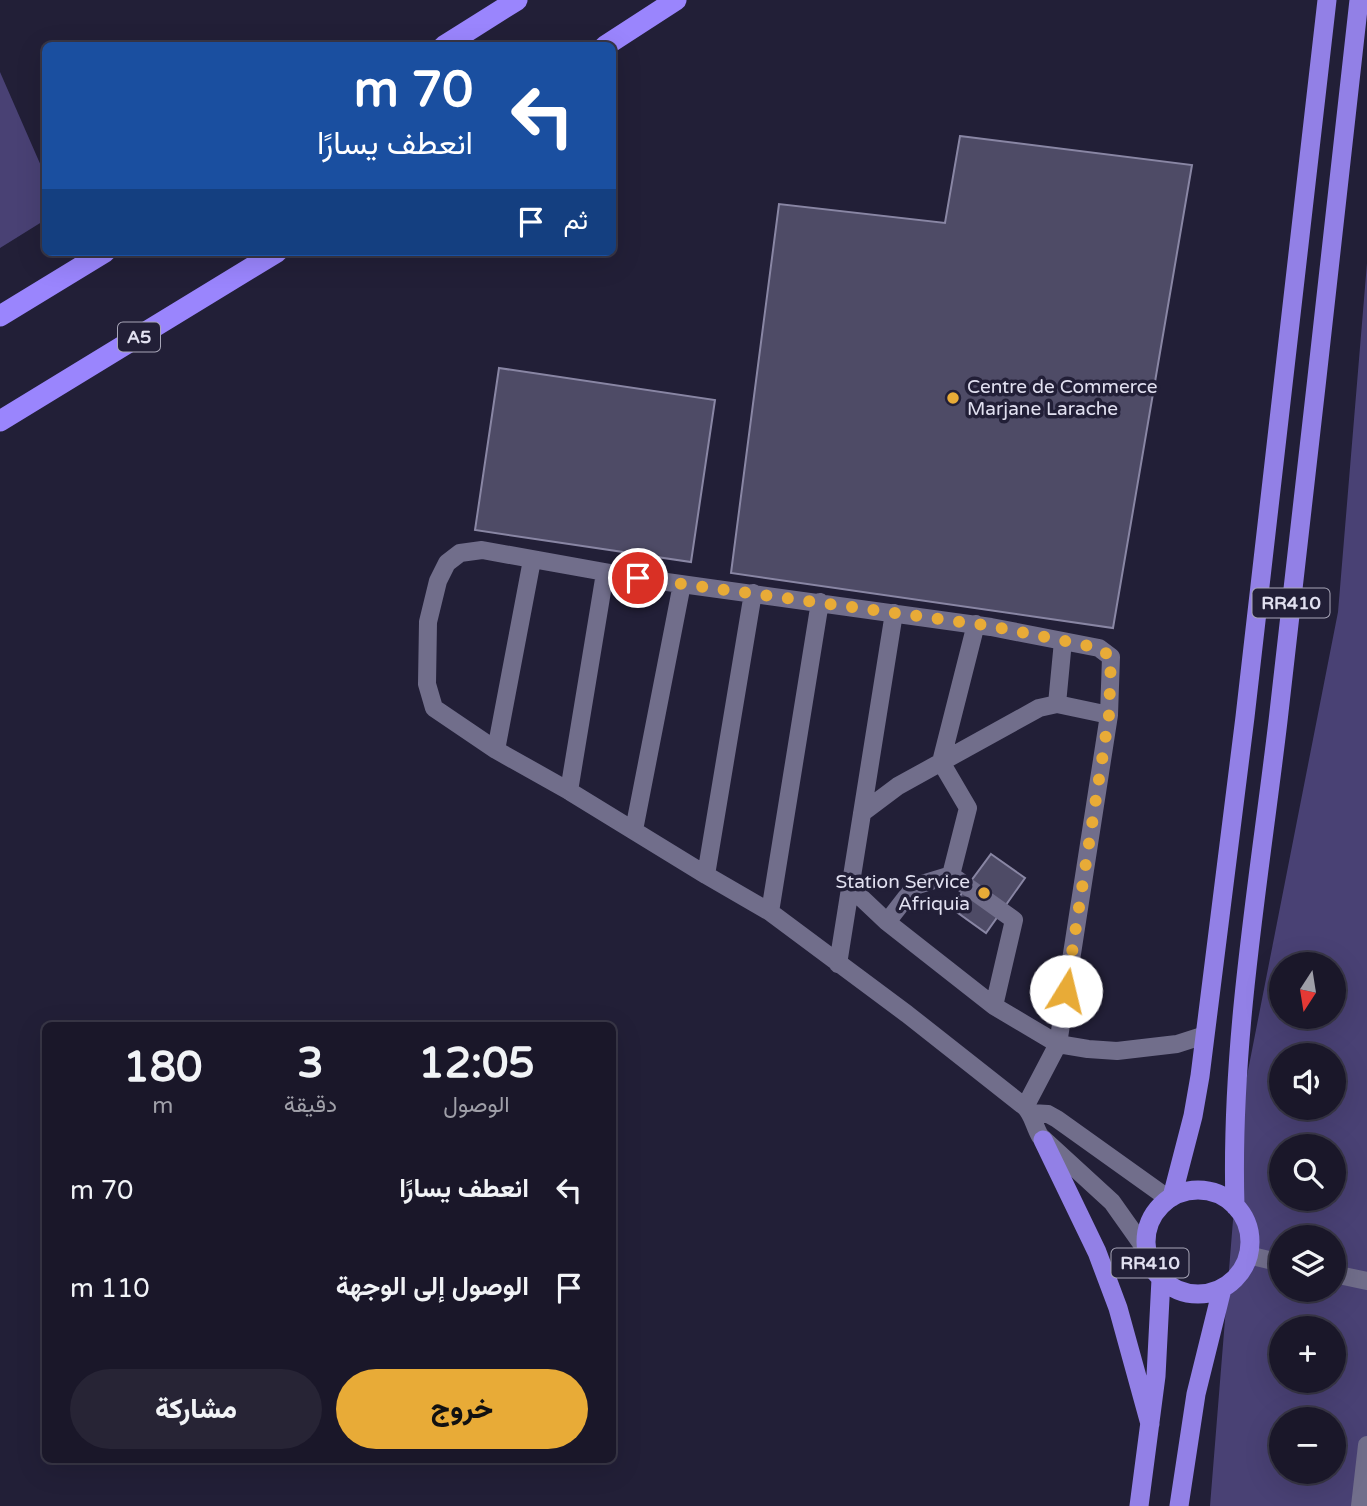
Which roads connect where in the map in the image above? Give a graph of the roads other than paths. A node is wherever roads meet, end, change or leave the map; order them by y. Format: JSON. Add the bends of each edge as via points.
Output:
{"nodes":[{"id":1,"x":517,"y":0,"type":"edge"},
{"id":2,"x":676,"y":0,"type":"edge"},
{"id":3,"x":1327,"y":0,"type":"edge"},
{"id":4,"x":1359,"y":0,"type":"edge"},
{"id":5,"x":450,"y":42,"type":"edge"},
{"id":6,"x":612,"y":42,"type":"edge"},
{"id":7,"x":98,"y":256,"type":"edge"},
{"id":8,"x":270,"y":256,"type":"edge"},
{"id":9,"x":0,"y":316,"type":"edge"},
{"id":10,"x":0,"y":421,"type":"edge"},
{"id":11,"x":532,"y":560,"type":"junction"},
{"id":12,"x":606,"y":573,"type":"junction"},
{"id":13,"x":682,"y":584,"type":"junction"},
{"id":14,"x":753,"y":593,"type":"junction"},
{"id":15,"x":820,"y":602,"type":"junction"},
{"id":16,"x":894,"y":613,"type":"junction"},
{"id":17,"x":976,"y":624,"type":"junction"},
{"id":18,"x":1063,"y":641,"type":"junction"},
{"id":19,"x":1058,"y":704,"type":"junction"},
{"id":20,"x":1109,"y":715,"type":"junction"},
{"id":21,"x":496,"y":750,"type":"junction"},
{"id":22,"x":941,"y":762,"type":"junction"},
{"id":23,"x":569,"y":790,"type":"junction"},
{"id":24,"x":862,"y":813,"type":"junction"},
{"id":25,"x":634,"y":830,"type":"junction"},
{"id":26,"x":706,"y":875,"type":"junction"},
{"id":27,"x":951,"y":876,"type":"junction"},
{"id":28,"x":850,"y":887,"type":"junction"},
{"id":29,"x":770,"y":912,"type":"junction"},
{"id":30,"x":887,"y":922,"type":"junction"},
{"id":31,"x":838,"y":964,"type":"junction"},
{"id":32,"x":994,"y":1006,"type":"junction"},
{"id":33,"x":1205,"y":1035,"type":"junction"},
{"id":34,"x":1058,"y":1044,"type":"junction"},
{"id":35,"x":1028,"y":1110,"type":"junction"},
{"id":36,"x":1043,"y":1139,"type":"junction"},
{"id":37,"x":1171,"y":1198,"type":"junction"},
{"id":38,"x":1235,"y":1206,"type":"junction"},
{"id":39,"x":1146,"y":1250,"type":"junction"},
{"id":40,"x":1248,"y":1255,"type":"junction"},
{"id":41,"x":1269,"y":1260,"type":"edge"},
{"id":42,"x":1346,"y":1277,"type":"edge"},
{"id":43,"x":1161,"y":1279,"type":"junction"},
{"id":44,"x":1367,"y":1281,"type":"edge"},
{"id":45,"x":1222,"y":1289,"type":"junction"},
{"id":46,"x":1150,"y":1424,"type":"junction"},
{"id":47,"x":1367,"y":1445,"type":"edge"},
{"id":48,"x":1139,"y":1506,"type":"edge"},
{"id":49,"x":1180,"y":1506,"type":"edge"},
{"id":50,"x":1360,"y":1506,"type":"edge"}],
"edges":[{"from":1,"to":5,"type":"highway"},
{"from":2,"to":6,"type":"highway"},
{"from":3,"to":33,"type":"highway","number":"RR410"},
{"from":4,"to":38,"type":"highway","number":"RR410","via":[[1239,1041]]},
{"from":7,"to":9,"type":"highway"},
{"from":8,"to":10,"type":"highway","number":"A5"},
{"from":11,"to":12,"type":"lane"},
{"from":11,"to":21,"type":"lane"},
{"from":11,"to":21,"type":"lane","via":[[482,550],[460,553],[438,581],[428,622],[427,684],[434,708]]},
{"from":12,"to":13,"type":"lane"},
{"from":12,"to":23,"type":"lane"},
{"from":13,"to":14,"type":"lane"},
{"from":13,"to":25,"type":"lane"},
{"from":14,"to":15,"type":"lane"},
{"from":14,"to":26,"type":"lane"},
{"from":15,"to":16,"type":"lane"},
{"from":15,"to":29,"type":"lane"},
{"from":16,"to":17,"type":"lane"},
{"from":16,"to":24,"type":"lane"},
{"from":17,"to":18,"type":"lane"},
{"from":17,"to":22,"type":"lane"},
{"from":18,"to":19,"type":"lane"},
{"from":18,"to":20,"type":"lane","via":[[1099,648],[1111,657]]},
{"from":19,"to":20,"type":"lane"},
{"from":19,"to":22,"type":"lane","via":[[1039,708]]},
{"from":20,"to":34,"type":"lane"},
{"from":21,"to":23,"type":"lane"},
{"from":22,"to":24,"type":"lane"},
{"from":22,"to":27,"type":"lane","via":[[968,808]]},
{"from":23,"to":25,"type":"lane"},
{"from":24,"to":28,"type":"lane"},
{"from":25,"to":26,"type":"lane"},
{"from":26,"to":29,"type":"lane"},
{"from":27,"to":30,"type":"lane","via":[[915,886]]},
{"from":27,"to":32,"type":"lane","via":[[1014,920]]},
{"from":28,"to":30,"type":"lane"},
{"from":28,"to":31,"type":"lane"},
{"from":29,"to":31,"type":"lane"},
{"from":30,"to":32,"type":"lane"},
{"from":31,"to":35,"type":"lane"},
{"from":32,"to":34,"type":"lane"},
{"from":33,"to":34,"type":"lane","via":[[1177,1044],[1127,1050]]},
{"from":33,"to":37,"type":"highway","number":"RR410","via":[[1193,1116]]},
{"from":34,"to":35,"type":"lane"},
{"from":35,"to":36,"type":"lane"},
{"from":35,"to":37,"type":"lane","via":[[1058,1119]]},
{"from":36,"to":39,"type":"lane","via":[[1112,1202]]},
{"from":36,"to":46,"type":"highway","via":[[1106,1274]]},
{"from":37,"to":38,"type":"highway","via":[[1205,1191]]},
{"from":37,"to":39,"type":"highway","number":"RR410","via":[[1155,1213],[1147,1231]]},
{"from":38,"to":40,"type":"highway","number":"RR410","via":[[1246,1222]]},
{"from":39,"to":43,"type":"highway","number":"RR410"},
{"from":40,"to":41,"type":"lane"},
{"from":40,"to":45,"type":"highway","via":[[1234,1280]]},
{"from":42,"to":44,"type":"lane"},
{"from":43,"to":45,"type":"highway","number":"RR410","via":[[1190,1294]]},
{"from":43,"to":46,"type":"highway","number":"RR410"},
{"from":45,"to":49,"type":"highway","via":[[1196,1394]]},
{"from":46,"to":48,"type":"highway","number":"RR410"},
{"from":47,"to":50,"type":"lane"}]}
